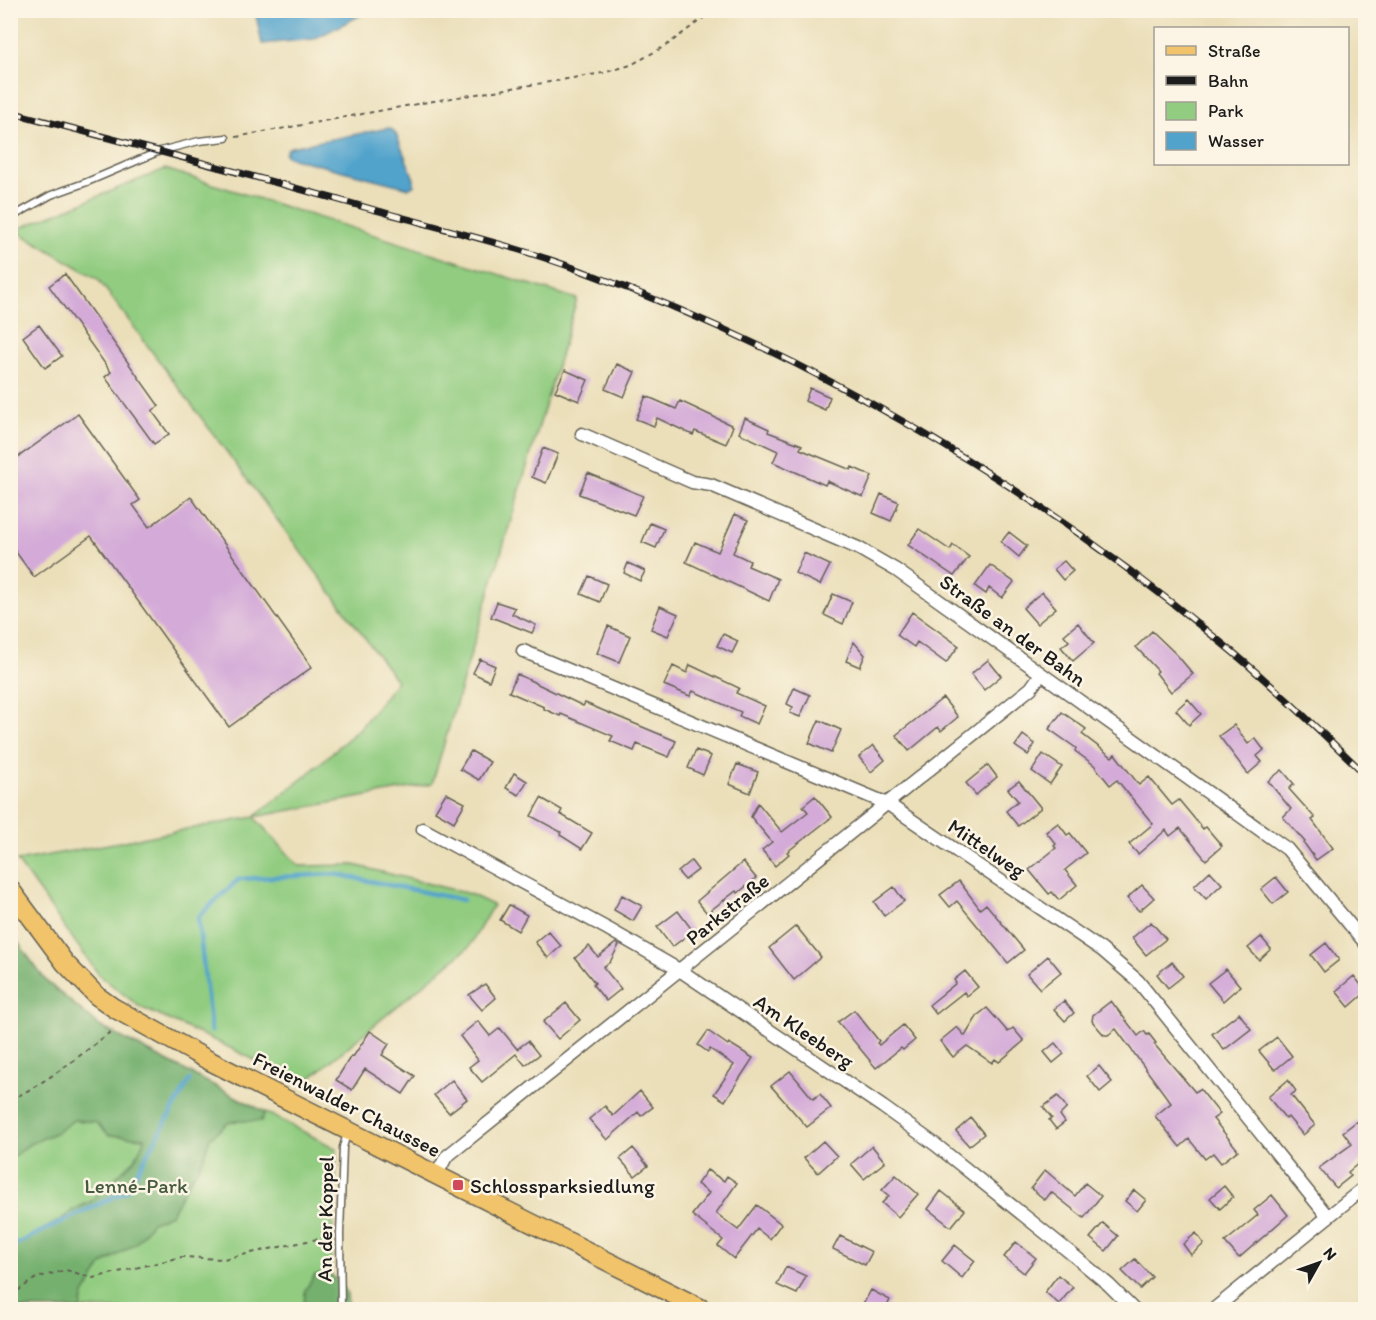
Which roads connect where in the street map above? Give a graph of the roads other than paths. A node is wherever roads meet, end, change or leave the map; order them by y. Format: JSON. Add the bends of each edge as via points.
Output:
{"nodes":[{"id":1,"x":226,"y":138,"type":"road end"},
{"id":2,"x":10,"y":218,"type":"edge"},
{"id":3,"x":582,"y":434,"type":"dead end"},
{"id":4,"x":523,"y":651,"type":"dead end"},
{"id":5,"x":1041,"y":674,"type":"junction"},
{"id":6,"x":888,"y":804,"type":"junction"},
{"id":7,"x":423,"y":829,"type":"dead end"},
{"id":8,"x":10,"y":889,"type":"edge"},
{"id":9,"x":1365,"y":944,"type":"edge"},
{"id":10,"x":681,"y":971,"type":"junction"},
{"id":11,"x":349,"y":1130,"type":"junction"},
{"id":12,"x":437,"y":1174,"type":"junction"},
{"id":13,"x":1365,"y":1186,"type":"edge"},
{"id":14,"x":1328,"y":1217,"type":"junction"},
{"id":15,"x":341,"y":1310,"type":"edge"},
{"id":16,"x":704,"y":1310,"type":"edge"},
{"id":17,"x":1134,"y":1310,"type":"edge"},
{"id":18,"x":1213,"y":1310,"type":"edge"}],
"edges":[{"from":1,"to":2,"type":"lane","via":[[160,151],[51,195]]},
{"from":3,"to":5,"type":"street","name":"Straße an der Bahn","via":[[858,548],[896,570]]},
{"from":4,"to":6,"type":"street","name":"Mittelweg"},
{"from":5,"to":6,"type":"street","name":"Parkstraße","via":[[1031,688]]},
{"from":5,"to":9,"type":"street","name":"Straße an der Bahn","via":[[1287,849]]},
{"from":6,"to":10,"type":"street","name":"Parkstraße"},
{"from":6,"to":14,"type":"street","name":"Mittelweg","via":[[1123,966]]},
{"from":7,"to":10,"type":"street","name":"Am Kleeberg"},
{"from":8,"to":11,"type":"main road","name":"Freienwalder Chaussee","via":[[65,963],[97,996],[208,1060]]},
{"from":10,"to":12,"type":"street","name":"Parkstraße","via":[[445,1159]]},
{"from":10,"to":17,"type":"street","name":"Am Kleeberg","via":[[936,1145],[1072,1254]]},
{"from":11,"to":12,"type":"main road","name":"Freienwalder Chaussee"},
{"from":11,"to":15,"type":"lane","name":"An der Koppel","via":[[343,1147]]},
{"from":12,"to":16,"type":"main road","name":"Freienwalder Chaussee"},
{"from":13,"to":14,"type":"street"},
{"from":14,"to":18,"type":"street"}]}
